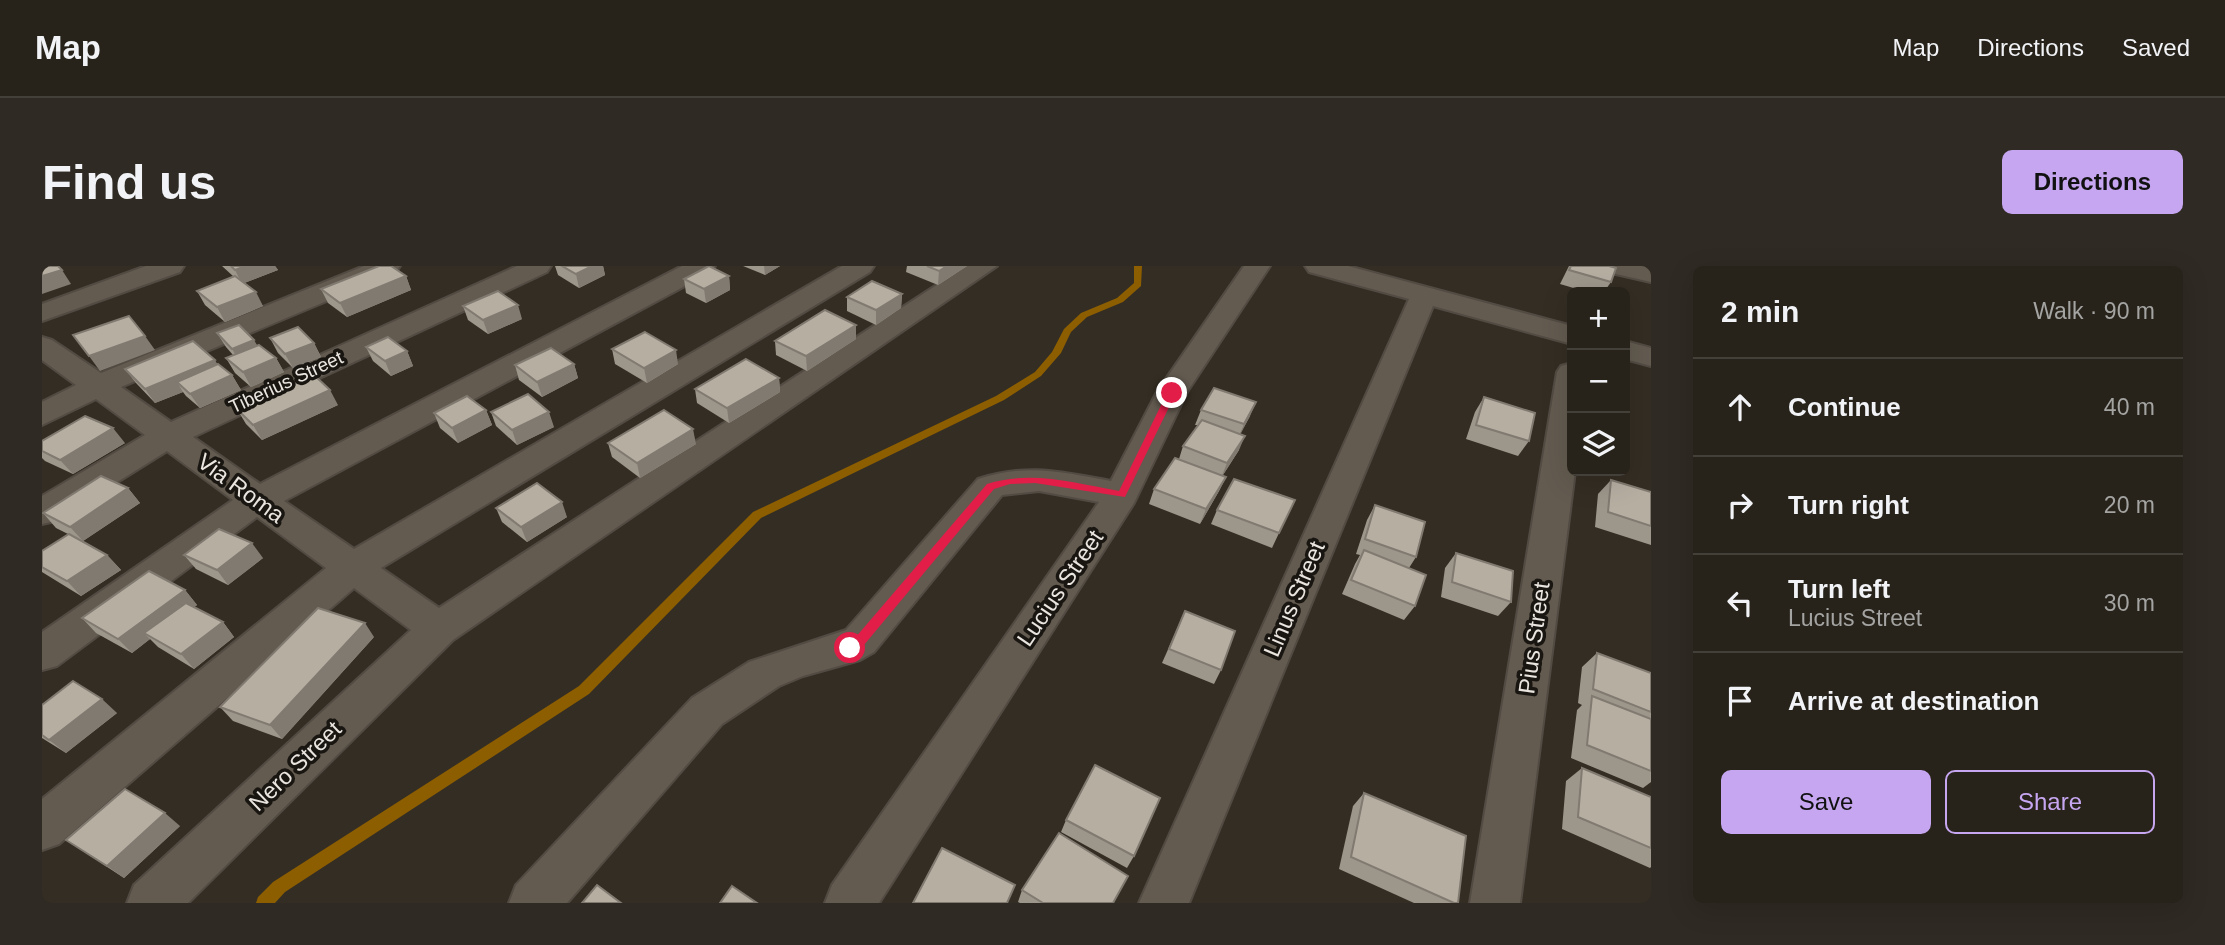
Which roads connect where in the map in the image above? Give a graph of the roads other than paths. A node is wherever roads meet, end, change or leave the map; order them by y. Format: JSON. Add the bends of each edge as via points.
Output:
{"nodes":[{"id":1,"x":171,"y":266,"type":"edge"},
{"id":2,"x":387,"y":266,"type":"edge"},
{"id":3,"x":538,"y":266,"type":"edge"},
{"id":4,"x":702,"y":266,"type":"edge"},
{"id":5,"x":861,"y":266,"type":"edge"},
{"id":6,"x":984,"y":266,"type":"edge"},
{"id":7,"x":1257,"y":266,"type":"edge"},
{"id":8,"x":1318,"y":266,"type":"edge"},
{"id":9,"x":1616,"y":266,"type":"edge"},
{"id":10,"x":1651,"y":274,"type":"edge"},
{"id":11,"x":1424,"y":295,"type":"junction"},
{"id":12,"x":42,"y":313,"type":"edge"},
{"id":13,"x":1567,"y":334,"type":"edge"},
{"id":14,"x":42,"y":346,"type":"edge"},
{"id":15,"x":1630,"y":351,"type":"edge"},
{"id":16,"x":1651,"y":357,"type":"edge"},
{"id":17,"x":97,"y":386,"type":"junction"},
{"id":18,"x":1567,"y":406,"type":"edge"},
{"id":19,"x":42,"y":415,"type":"edge"},
{"id":20,"x":168,"y":436,"type":"junction"},
{"id":21,"x":1122,"y":495,"type":"junction"},
{"id":22,"x":257,"y":500,"type":"junction"},
{"id":23,"x":42,"y":512,"type":"edge"},
{"id":24,"x":353,"y":568,"type":"junction"},
{"id":25,"x":439,"y":629,"type":"junction"},
{"id":26,"x":42,"y":654,"type":"edge"},
{"id":27,"x":42,"y":828,"type":"edge"},
{"id":28,"x":152,"y":903,"type":"edge"},
{"id":29,"x":534,"y":903,"type":"edge"},
{"id":30,"x":850,"y":903,"type":"edge"},
{"id":31,"x":1164,"y":903,"type":"edge"},
{"id":32,"x":1495,"y":903,"type":"edge"}],
"edges":[{"from":1,"to":12,"type":"street"},
{"from":2,"to":17,"type":"street"},
{"from":3,"to":20,"type":"street","name":"Tiberius Street"},
{"from":4,"to":22,"type":"street"},
{"from":5,"to":24,"type":"street"},
{"from":6,"to":25,"type":"street","name":"Nero Street"},
{"from":7,"to":21,"type":"street","name":"Lucius Street","via":[[1172,393]]},
{"from":8,"to":11,"type":"street"},
{"from":9,"to":10,"type":"street"},
{"from":11,"to":13,"type":"street"},
{"from":11,"to":31,"type":"street","name":"Linus Street"},
{"from":14,"to":17,"type":"street","name":"Via Roma"},
{"from":15,"to":16,"type":"street"},
{"from":17,"to":19,"type":"street"},
{"from":17,"to":20,"type":"street","name":"Via Roma"},
{"from":18,"to":32,"type":"street","name":"Pius Street"},
{"from":20,"to":22,"type":"street","name":"Via Roma"},
{"from":20,"to":23,"type":"street","name":"Tiberius Street"},
{"from":21,"to":29,"type":"street","via":[[1035,480],[1010,480],[990,487],[860,641],[838,653],[779,667],[749,680],[706,712]]},
{"from":21,"to":30,"type":"street","name":"Lucius Street"},
{"from":22,"to":24,"type":"street","name":"Via Roma"},
{"from":22,"to":26,"type":"street"},
{"from":24,"to":25,"type":"street","name":"Via Roma"},
{"from":24,"to":27,"type":"street"},
{"from":25,"to":28,"type":"street","name":"Nero Street"}]}
